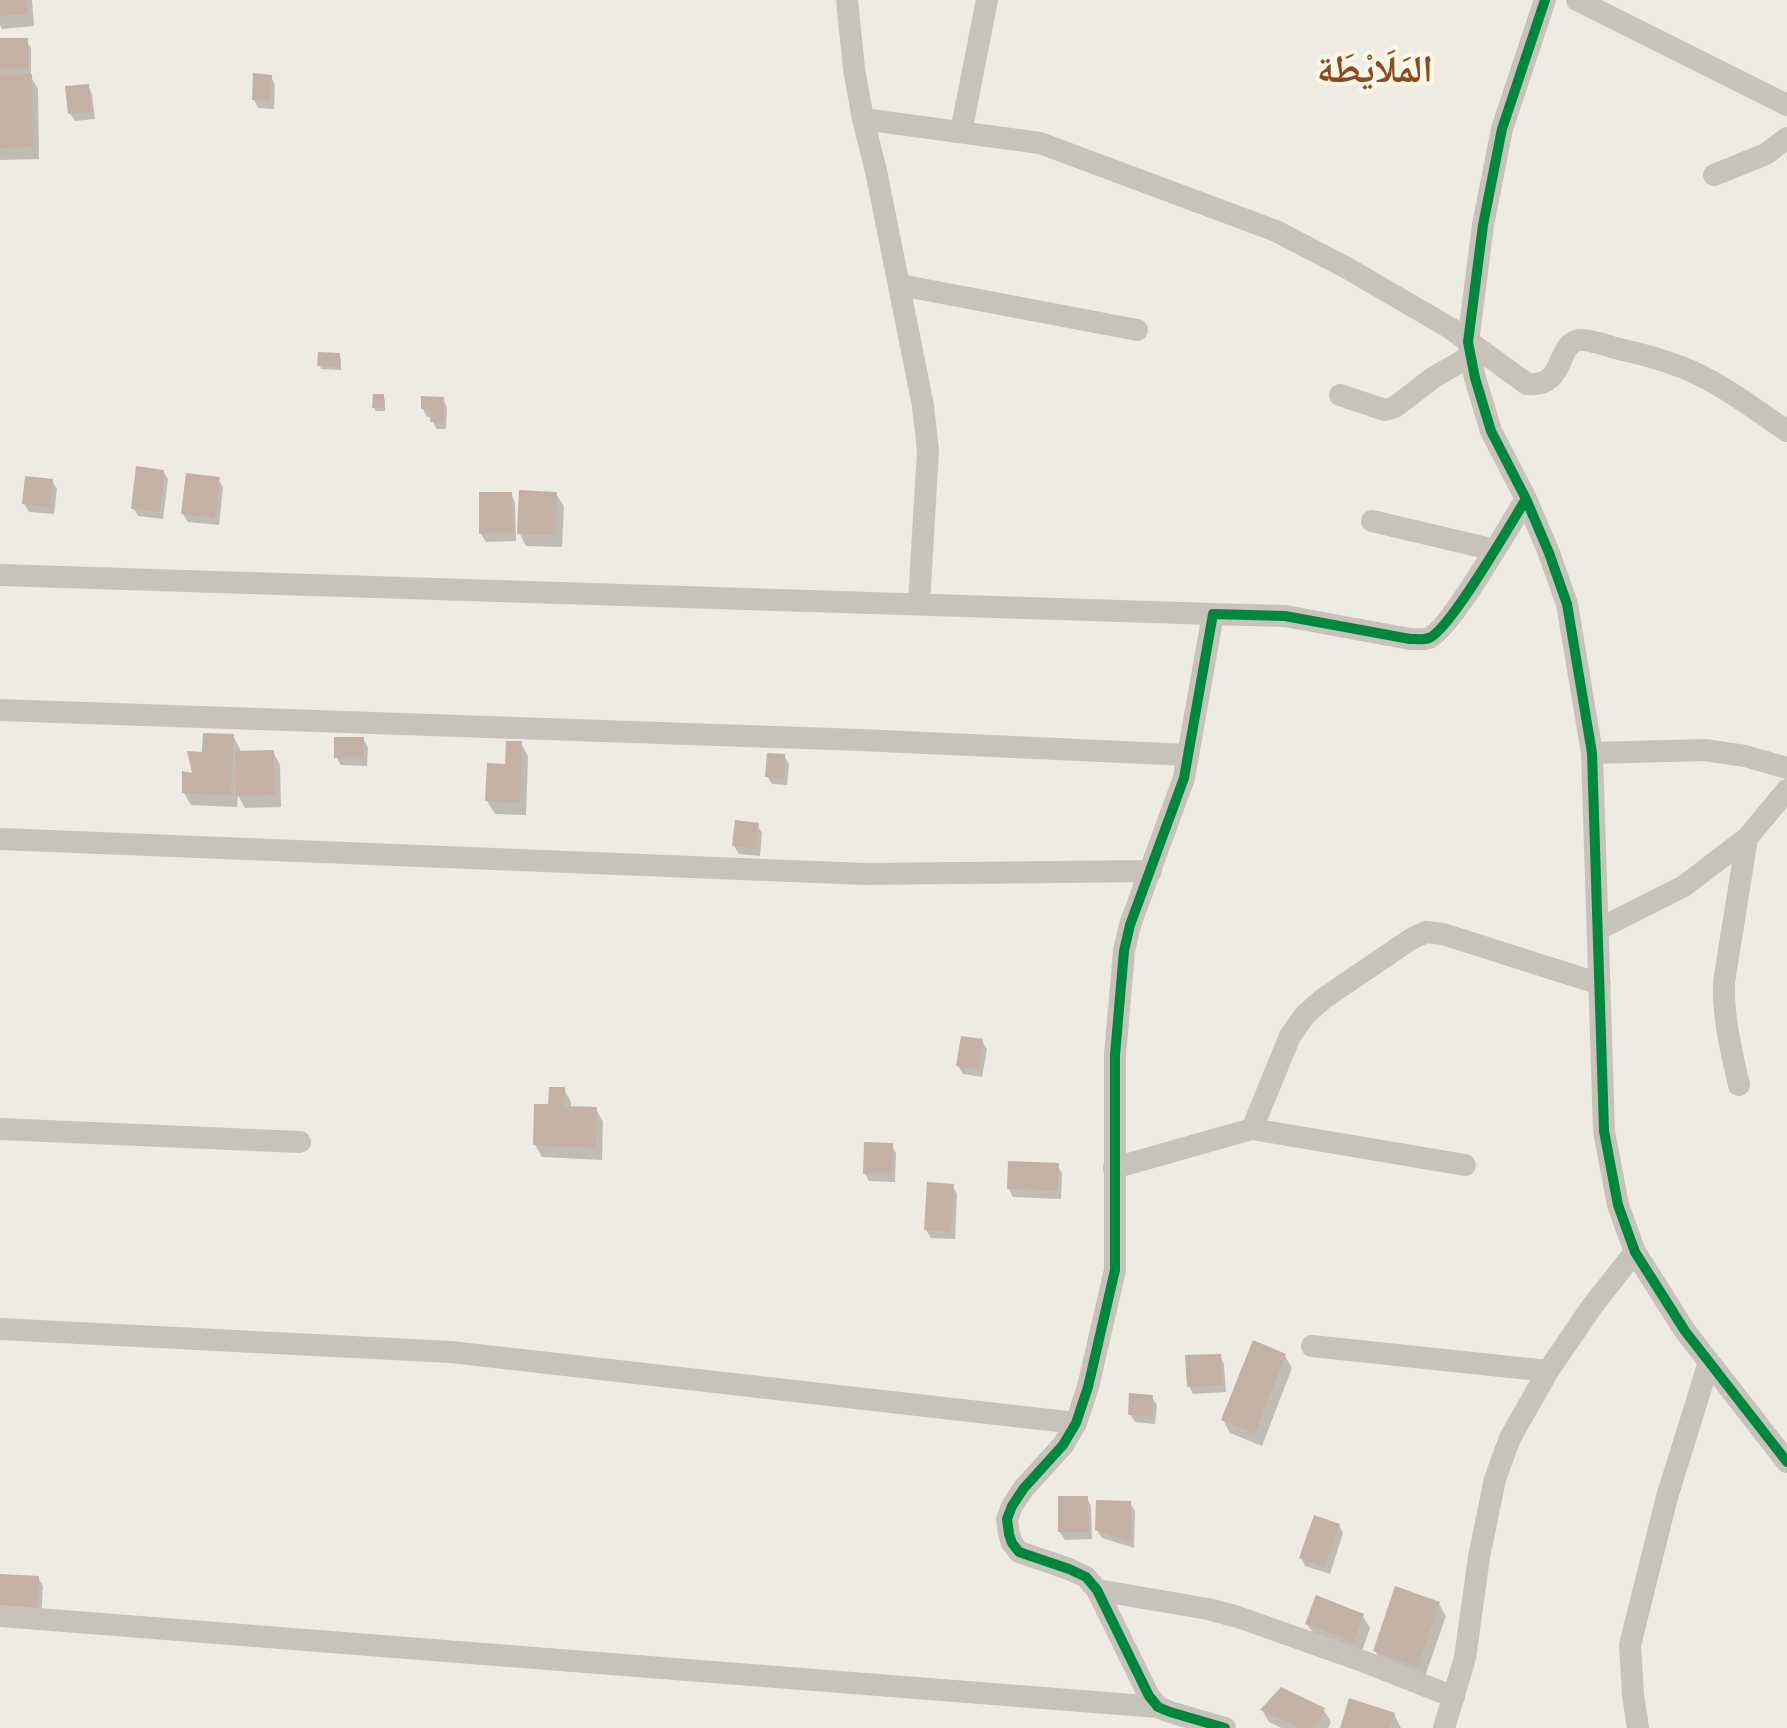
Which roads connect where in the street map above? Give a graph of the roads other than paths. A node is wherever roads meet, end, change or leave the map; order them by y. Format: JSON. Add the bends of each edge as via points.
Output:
{"nodes":[{"id":1,"x":847,"y":0,"type":"edge"},
{"id":2,"x":987,"y":0,"type":"edge"},
{"id":3,"x":1545,"y":0,"type":"edge"},
{"id":4,"x":1577,"y":0,"type":"edge"},
{"id":5,"x":1787,"y":105,"type":"edge"},
{"id":6,"x":863,"y":119,"type":"junction"},
{"id":7,"x":961,"y":132,"type":"junction"},
{"id":8,"x":1787,"y":138,"type":"edge"},
{"id":9,"x":1714,"y":175,"type":"dead end"},
{"id":10,"x":900,"y":285,"type":"junction"},
{"id":11,"x":1137,"y":330,"type":"dead end"},
{"id":12,"x":1469,"y":349,"type":"junction"},
{"id":13,"x":1340,"y":395,"type":"dead end"},
{"id":14,"x":1787,"y":431,"type":"edge"},
{"id":15,"x":1526,"y":499,"type":"junction"},
{"id":16,"x":1372,"y":521,"type":"dead end"},
{"id":17,"x":1495,"y":550,"type":"junction"},
{"id":18,"x":0,"y":575,"type":"edge"},
{"id":19,"x":919,"y":603,"type":"junction"},
{"id":20,"x":1213,"y":614,"type":"junction"},
{"id":21,"x":0,"y":710,"type":"edge"},
{"id":22,"x":1592,"y":753,"type":"junction"},
{"id":23,"x":1188,"y":755,"type":"junction"},
{"id":24,"x":1787,"y":768,"type":"edge"},
{"id":25,"x":1787,"y":790,"type":"edge"},
{"id":26,"x":1747,"y":838,"type":"junction"},
{"id":27,"x":0,"y":839,"type":"edge"},
{"id":28,"x":1151,"y":871,"type":"junction"},
{"id":29,"x":1599,"y":929,"type":"junction"},
{"id":30,"x":1600,"y":984,"type":"junction"},
{"id":31,"x":1739,"y":1085,"type":"dead end"},
{"id":32,"x":0,"y":1129,"type":"edge"},
{"id":33,"x":1252,"y":1129,"type":"junction"},
{"id":34,"x":300,"y":1142,"type":"dead end"},
{"id":35,"x":1465,"y":1165,"type":"dead end"},
{"id":36,"x":1114,"y":1168,"type":"junction"},
{"id":37,"x":1635,"y":1252,"type":"junction"},
{"id":38,"x":0,"y":1329,"type":"edge"},
{"id":39,"x":1312,"y":1346,"type":"dead end"},
{"id":40,"x":1709,"y":1362,"type":"junction"},
{"id":41,"x":1548,"y":1371,"type":"junction"},
{"id":42,"x":1076,"y":1423,"type":"junction"},
{"id":43,"x":1787,"y":1462,"type":"edge"},
{"id":44,"x":1097,"y":1590,"type":"junction"},
{"id":45,"x":0,"y":1616,"type":"edge"},
{"id":46,"x":1454,"y":1697,"type":"junction"},
{"id":47,"x":1158,"y":1707,"type":"junction"},
{"id":48,"x":1225,"y":1728,"type":"edge"},
{"id":49,"x":1444,"y":1728,"type":"edge"},
{"id":50,"x":1638,"y":1728,"type":"edge"}],
"edges":[{"from":1,"to":6,"type":"street"},
{"from":2,"to":7,"type":"street"},
{"from":3,"to":12,"type":"street","via":[[1502,129],[1483,225]]},
{"from":4,"to":5,"type":"street"},
{"from":6,"to":7,"type":"street"},
{"from":6,"to":10,"type":"street"},
{"from":7,"to":12,"type":"street","via":[[1040,143],[1276,231],[1450,328]]},
{"from":8,"to":9,"type":"street","via":[[1766,154]]},
{"from":10,"to":11,"type":"street"},
{"from":10,"to":19,"type":"street","via":[[928,450]]},
{"from":12,"to":13,"type":"street","via":[[1395,407],[1385,410]]},
{"from":12,"to":14,"type":"street","via":[[1527,384],[1539,385],[1553,376],[1571,344],[1579,340],[1630,351],[1712,381]]},
{"from":12,"to":15,"type":"street","via":[[1491,431]]},
{"from":15,"to":17,"type":"street"},
{"from":15,"to":22,"type":"street","via":[[1567,604]]},
{"from":16,"to":17,"type":"street"},
{"from":17,"to":20,"type":"street","via":[[1448,620],[1428,639],[1285,616]]},
{"from":18,"to":19,"type":"street"},
{"from":19,"to":20,"type":"street"},
{"from":20,"to":23,"type":"street"},
{"from":21,"to":23,"type":"street"},
{"from":22,"to":24,"type":"street","via":[[1705,750]]},
{"from":22,"to":29,"type":"street"},
{"from":23,"to":28,"type":"street"},
{"from":25,"to":26,"type":"street"},
{"from":26,"to":29,"type":"street","via":[[1684,886]]},
{"from":26,"to":31,"type":"street","via":[[1723,1006]]},
{"from":27,"to":28,"type":"street","via":[[865,874]]},
{"from":28,"to":36,"type":"street","via":[[1124,951],[1115,1055]]},
{"from":29,"to":30,"type":"street"},
{"from":30,"to":33,"type":"street","via":[[1426,932],[1305,1015],[1290,1036]]},
{"from":30,"to":37,"type":"street","via":[[1604,1131],[1618,1205]]},
{"from":32,"to":34,"type":"street"},
{"from":33,"to":35,"type":"street"},
{"from":33,"to":36,"type":"street"},
{"from":36,"to":42,"type":"street","via":[[1115,1270]]},
{"from":37,"to":40,"type":"street"},
{"from":37,"to":41,"type":"street"},
{"from":38,"to":42,"type":"street","via":[[451,1352]]},
{"from":39,"to":41,"type":"street"},
{"from":40,"to":43,"type":"street"},
{"from":40,"to":50,"type":"street","via":[[1667,1497],[1630,1645]]},
{"from":41,"to":46,"type":"street","via":[[1510,1438],[1495,1479]]},
{"from":42,"to":44,"type":"street","via":[[1024,1488],[1007,1519],[1019,1552],[1086,1577]]},
{"from":44,"to":46,"type":"street","via":[[1238,1617]]},
{"from":44,"to":47,"type":"street"},
{"from":45,"to":47,"type":"street"},
{"from":46,"to":49,"type":"street"},
{"from":47,"to":48,"type":"street"}]}
